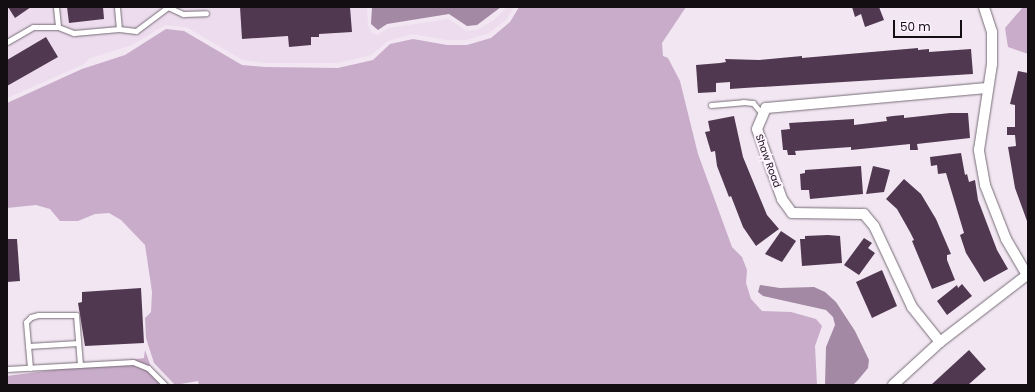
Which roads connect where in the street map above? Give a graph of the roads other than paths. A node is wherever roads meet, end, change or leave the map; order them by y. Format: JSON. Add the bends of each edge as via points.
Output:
{"nodes":[{"id":1,"x":56,"y":7,"type":"edge"},
{"id":2,"x":117,"y":7,"type":"edge"},
{"id":3,"x":168,"y":7,"type":"edge"},
{"id":4,"x":984,"y":7,"type":"edge"},
{"id":5,"x":206,"y":13,"type":"dead end"},
{"id":6,"x":58,"y":27,"type":"junction"},
{"id":7,"x":119,"y":29,"type":"junction"},
{"id":8,"x":8,"y":40,"type":"edge"},
{"id":9,"x":987,"y":88,"type":"junction"},
{"id":10,"x":711,"y":105,"type":"dead end"},
{"id":11,"x":763,"y":115,"type":"junction"},
{"id":12,"x":78,"y":342,"type":"junction"},
{"id":13,"x":940,"y":342,"type":"junction"},
{"id":14,"x":28,"y":346,"type":"junction"},
{"id":15,"x":80,"y":365,"type":"junction"},
{"id":16,"x":30,"y":368,"type":"junction"},
{"id":17,"x":7,"y":369,"type":"edge"},
{"id":18,"x":166,"y":385,"type":"edge"},
{"id":19,"x":893,"y":385,"type":"edge"}],
"edges":[{"from":1,"to":6,"type":"lane"},
{"from":2,"to":7,"type":"lane"},
{"from":3,"to":5,"type":"lane","via":[[183,14]]},
{"from":3,"to":7,"type":"lane","via":[[136,31]]},
{"from":4,"to":9,"type":"street","via":[[992,32],[992,64]]},
{"from":6,"to":7,"type":"lane","via":[[74,33]]},
{"from":6,"to":8,"type":"lane","via":[[33,27]]},
{"from":9,"to":11,"type":"street","via":[[766,108]]},
{"from":9,"to":13,"type":"street","via":[[979,150],[986,185],[1006,239],[1028,275]]},
{"from":10,"to":11,"type":"lane","via":[[748,102],[753,103]]},
{"from":11,"to":13,"type":"street","name":"Shaw Road","via":[[757,129],[782,200],[792,213],[864,214],[874,226],[912,307]]},
{"from":12,"to":14,"type":"lane"},
{"from":12,"to":14,"type":"lane","via":[[76,315],[38,315],[31,316],[26,322]]},
{"from":12,"to":15,"type":"lane"},
{"from":13,"to":19,"type":"street"},
{"from":14,"to":16,"type":"lane"},
{"from":15,"to":16,"type":"lane"},
{"from":15,"to":18,"type":"lane","via":[[133,362],[148,368]]},
{"from":16,"to":17,"type":"lane"}]}
